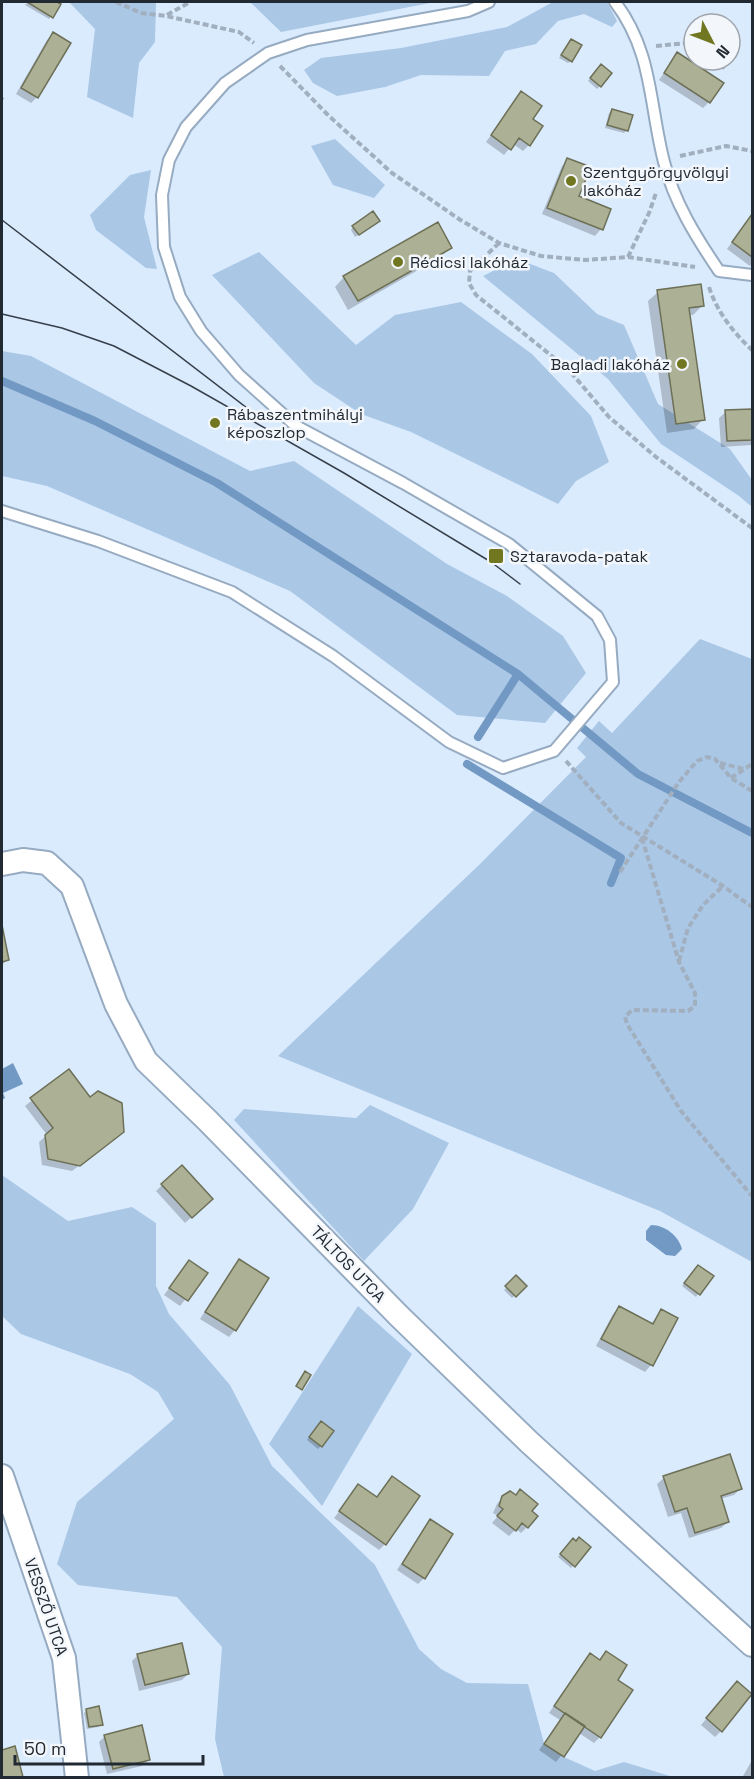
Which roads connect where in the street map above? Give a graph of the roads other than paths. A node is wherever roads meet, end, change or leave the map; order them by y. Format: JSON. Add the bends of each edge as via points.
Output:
{"nodes":[{"id":1,"x":489,"y":2,"type":"edge"},
{"id":2,"x":615,"y":2,"type":"edge"},
{"id":3,"x":753,"y":275,"type":"edge"},
{"id":4,"x":2,"y":511,"type":"edge"},
{"id":5,"x":2,"y":864,"type":"edge"},
{"id":6,"x":2,"y":1476,"type":"edge"},
{"id":7,"x":753,"y":1645,"type":"edge"},
{"id":8,"x":77,"y":1778,"type":"edge"}],
"edges":[{"from":1,"to":4,"type":"lane","via":[[468,11],[307,40],[268,53],[225,83],[186,127],[170,159],[162,195],[164,247],[180,297],[201,331],[239,375],[297,426],[509,544],[597,616],[610,640],[613,682],[554,751],[503,768],[449,742],[333,656],[232,592],[98,541]]},
{"from":2,"to":3,"type":"lane","via":[[628,20],[647,67],[663,161],[677,201],[719,271]]},
{"from":5,"to":7,"type":"street","name":"TÁLTOS UTCA","via":[[23,860],[47,864],[72,886],[116,1004],[146,1061],[399,1316],[530,1442]]},
{"from":6,"to":8,"type":"street","name":"VESSZŐ UTCA","via":[[64,1658]]}]}
